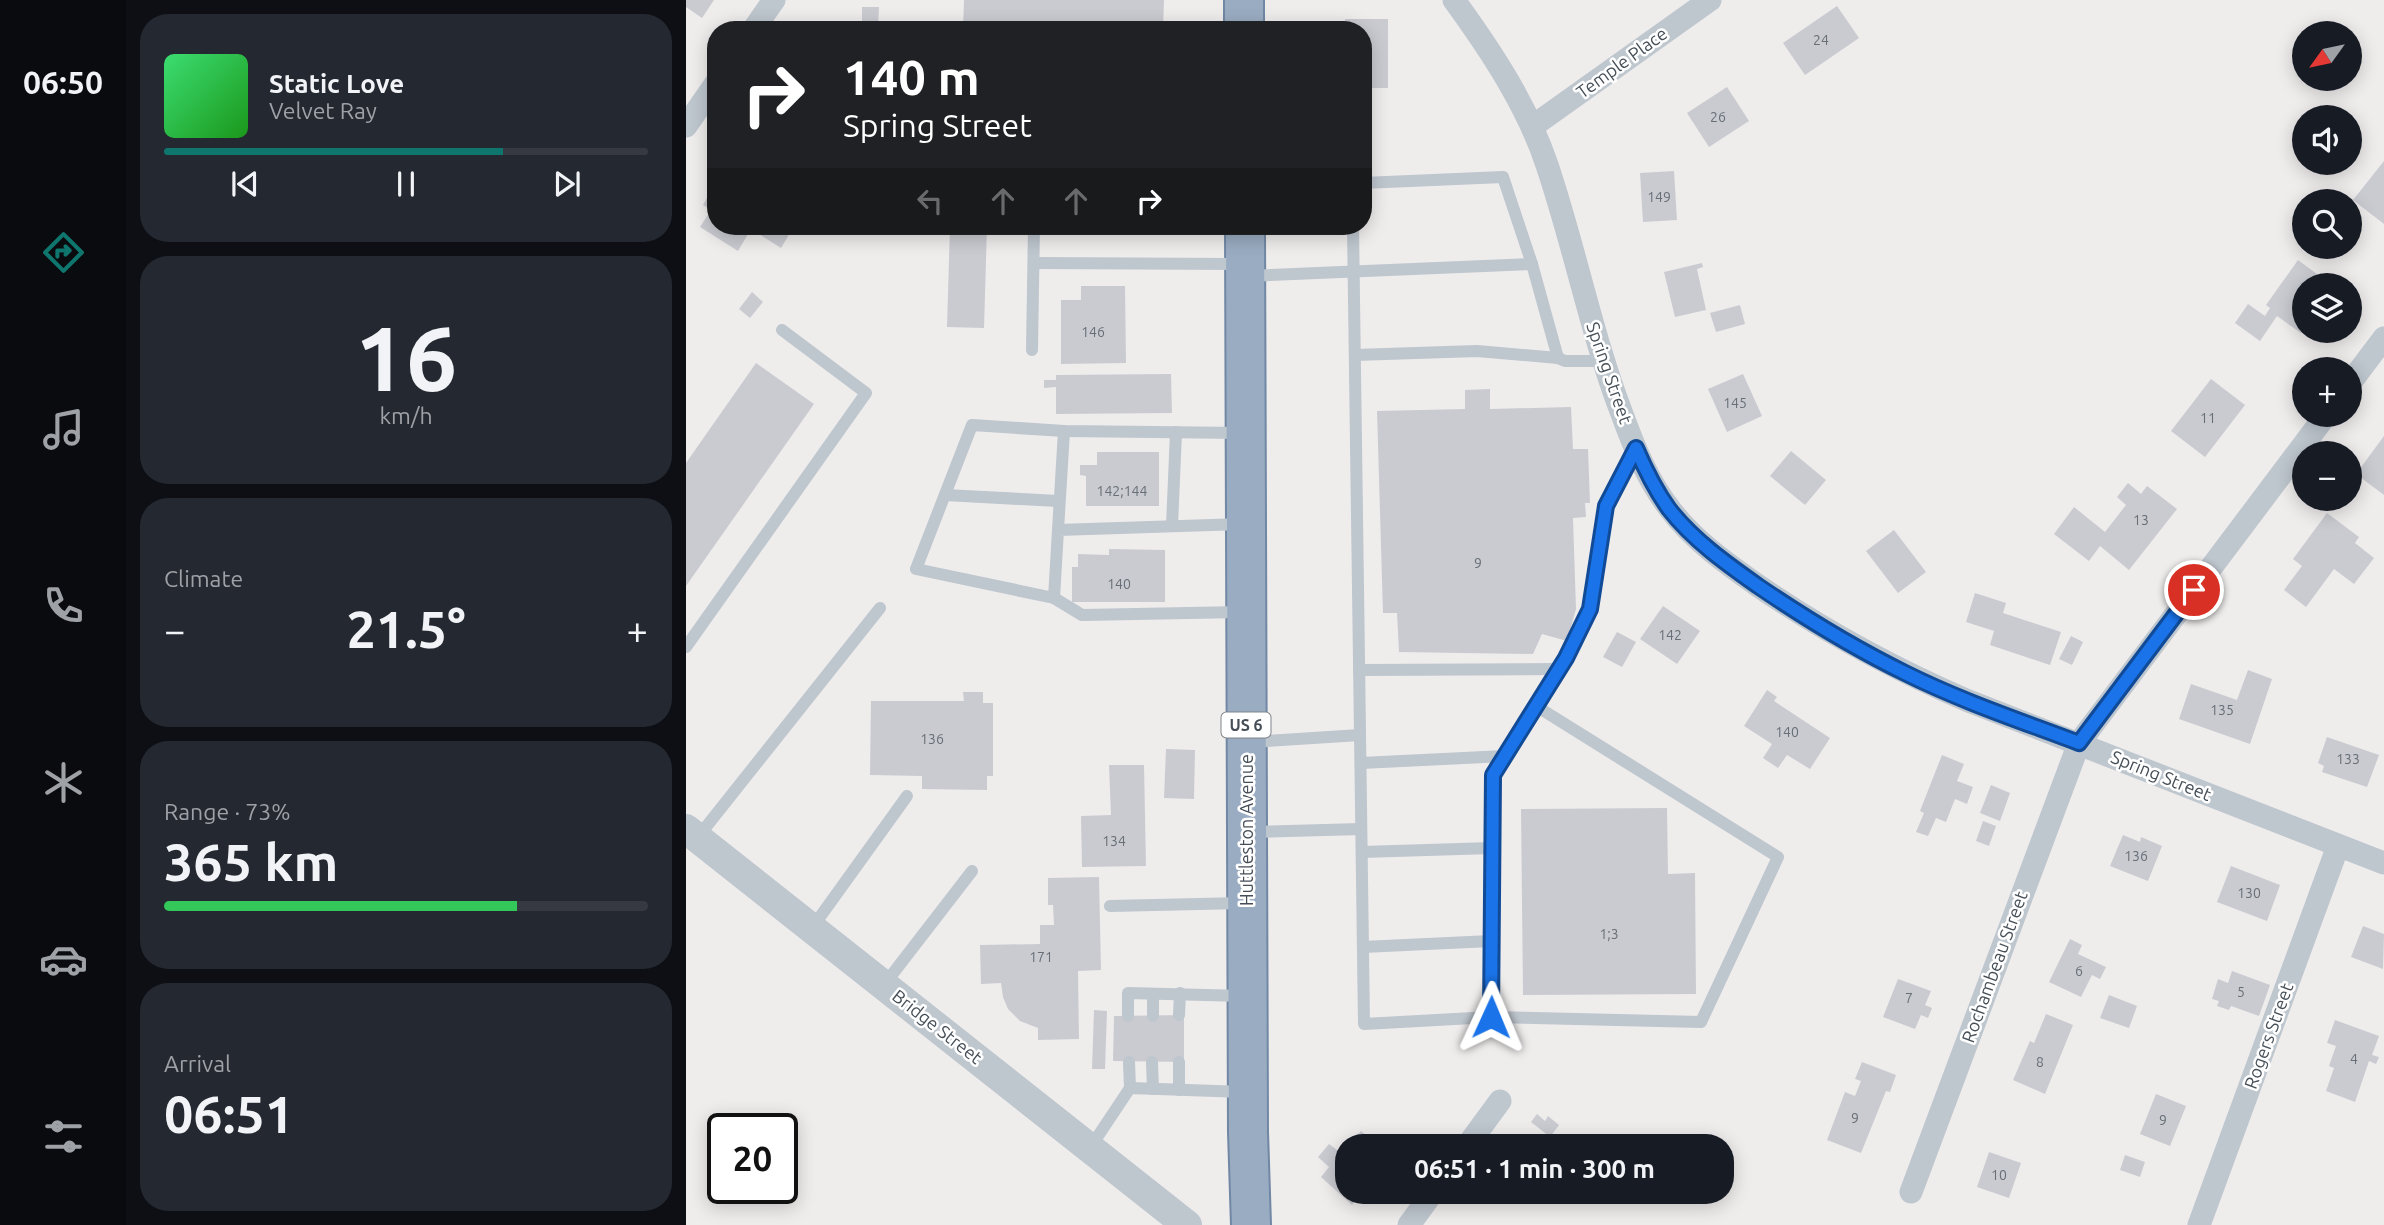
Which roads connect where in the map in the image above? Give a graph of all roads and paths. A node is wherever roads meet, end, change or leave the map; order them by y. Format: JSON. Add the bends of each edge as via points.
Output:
{"nodes":[{"id":1,"x":774,"y":0,"type":"edge"},
{"id":2,"x":1244,"y":0,"type":"edge"},
{"id":3,"x":1454,"y":0,"type":"edge"},
{"id":4,"x":1710,"y":0,"type":"edge"},
{"id":5,"x":759,"y":21,"type":"edge"},
{"id":6,"x":1244,"y":21,"type":"edge"},
{"id":7,"x":707,"y":96,"type":"edge"},
{"id":8,"x":686,"y":126,"type":"edge"},
{"id":9,"x":1533,"y":126,"type":"junction"},
{"id":10,"x":1372,"y":183,"type":"edge"},
{"id":11,"x":1034,"y":235,"type":"edge"},
{"id":12,"x":1245,"y":235,"type":"edge"},
{"id":13,"x":1353,"y":235,"type":"edge"},
{"id":14,"x":1034,"y":263,"type":"junction"},
{"id":15,"x":1532,"y":264,"type":"junction"},
{"id":16,"x":1245,"y":270,"type":"junction"},
{"id":17,"x":1354,"y":271,"type":"junction"},
{"id":18,"x":782,"y":330,"type":"dead end"},
{"id":19,"x":2384,"y":338,"type":"edge"},
{"id":20,"x":1032,"y":350,"type":"dead end"},
{"id":21,"x":1354,"y":355,"type":"junction"},
{"id":22,"x":1558,"y":358,"type":"junction"},
{"id":23,"x":1603,"y":361,"type":"junction"},
{"id":24,"x":2362,"y":367,"type":"edge"},
{"id":25,"x":2317,"y":427,"type":"edge"},
{"id":26,"x":1064,"y":431,"type":"junction"},
{"id":27,"x":1176,"y":432,"type":"junction"},
{"id":28,"x":1245,"y":433,"type":"junction"},
{"id":29,"x":1636,"y":448,"type":"junction"},
{"id":30,"x":945,"y":495,"type":"junction"},
{"id":31,"x":1058,"y":501,"type":"junction"},
{"id":32,"x":1246,"y":524,"type":"junction"},
{"id":33,"x":1172,"y":526,"type":"junction"},
{"id":34,"x":1058,"y":530,"type":"junction"},
{"id":35,"x":1054,"y":598,"type":"junction"},
{"id":36,"x":880,"y":608,"type":"dead end"},
{"id":37,"x":1246,"y":612,"type":"junction"},
{"id":38,"x":686,"y":647,"type":"edge"},
{"id":39,"x":1559,"y":669,"type":"junction"},
{"id":40,"x":1359,"y":670,"type":"junction"},
{"id":41,"x":1536,"y":706,"type":"junction"},
{"id":42,"x":1360,"y":736,"type":"junction"},
{"id":43,"x":1247,"y":742,"type":"junction"},
{"id":44,"x":2079,"y":743,"type":"junction"},
{"id":45,"x":1505,"y":755,"type":"junction"},
{"id":46,"x":1361,"y":763,"type":"junction"},
{"id":47,"x":907,"y":796,"type":"dead end"},
{"id":48,"x":1362,"y":829,"type":"junction"},
{"id":49,"x":1247,"y":832,"type":"junction"},
{"id":50,"x":692,"y":833,"type":"edge"},
{"id":51,"x":2338,"y":846,"type":"junction"},
{"id":52,"x":1492,"y":848,"type":"junction"},
{"id":53,"x":1362,"y":852,"type":"junction"},
{"id":54,"x":2384,"y":863,"type":"edge"},
{"id":55,"x":972,"y":872,"type":"dead end"},
{"id":56,"x":1247,"y":903,"type":"junction"},
{"id":57,"x":1110,"y":906,"type":"dead end"},
{"id":58,"x":811,"y":928,"type":"junction"},
{"id":59,"x":1492,"y":941,"type":"junction"},
{"id":60,"x":1363,"y":947,"type":"junction"},
{"id":61,"x":884,"y":985,"type":"junction"},
{"id":62,"x":1180,"y":993,"type":"junction"},
{"id":63,"x":1153,"y":994,"type":"junction"},
{"id":64,"x":1248,"y":996,"type":"junction"},
{"id":65,"x":1179,"y":1015,"type":"dead end"},
{"id":66,"x":1128,"y":1016,"type":"dead end"},
{"id":67,"x":1153,"y":1016,"type":"dead end"},
{"id":68,"x":1491,"y":1017,"type":"junction"},
{"id":69,"x":1129,"y":1062,"type":"dead end"},
{"id":70,"x":1152,"y":1062,"type":"dead end"},
{"id":71,"x":1179,"y":1062,"type":"dead end"},
{"id":72,"x":1130,"y":1088,"type":"junction"},
{"id":73,"x":1153,"y":1089,"type":"junction"},
{"id":74,"x":1179,"y":1090,"type":"junction"},
{"id":75,"x":1248,"y":1092,"type":"junction"},
{"id":76,"x":1500,"y":1101,"type":"dead end"},
{"id":77,"x":1476,"y":1134,"type":"edge"},
{"id":78,"x":1090,"y":1148,"type":"junction"},
{"id":79,"x":1911,"y":1192,"type":"dead end"},
{"id":80,"x":1424,"y":1204,"type":"edge"},
{"id":81,"x":1187,"y":1225,"type":"edge"},
{"id":82,"x":1251,"y":1225,"type":"edge"},
{"id":83,"x":1409,"y":1225,"type":"edge"},
{"id":84,"x":2199,"y":1225,"type":"edge"}],
"edges":[{"from":1,"to":5,"type":"street"},
{"from":2,"to":6,"type":"highway"},
{"from":3,"to":9,"type":"street","name":"Spring Street"},
{"from":4,"to":9,"type":"street","name":"Temple Place"},
{"from":7,"to":8,"type":"street"},
{"from":9,"to":23,"type":"street","name":"Spring Street"},
{"from":10,"to":15,"type":"lane","via":[[1503,177]]},
{"from":11,"to":14,"type":"lane"},
{"from":12,"to":16,"type":"highway","name":"Huttleston Avenue","number":"US 6"},
{"from":13,"to":17,"type":"lane"},
{"from":14,"to":16,"type":"lane"},
{"from":14,"to":20,"type":"lane"},
{"from":15,"to":17,"type":"lane"},
{"from":15,"to":22,"type":"lane"},
{"from":16,"to":17,"type":"lane"},
{"from":16,"to":28,"type":"highway","name":"Huttleston Avenue","number":"US 6"},
{"from":17,"to":21,"type":"lane"},
{"from":18,"to":38,"type":"lane","via":[[866,393]]},
{"from":19,"to":24,"type":"street"},
{"from":21,"to":22,"type":"lane","via":[[1477,351]]},
{"from":21,"to":40,"type":"lane"},
{"from":22,"to":23,"type":"lane"},
{"from":23,"to":29,"type":"street","name":"Spring Street"},
{"from":25,"to":44,"type":"street","name":"Rochambeau Street"},
{"from":26,"to":27,"type":"lane"},
{"from":26,"to":30,"type":"lane","via":[[972,425]]},
{"from":26,"to":31,"type":"lane"},
{"from":27,"to":28,"type":"lane"},
{"from":27,"to":33,"type":"lane"},
{"from":28,"to":32,"type":"highway","name":"Huttleston Avenue","number":"US 6"},
{"from":29,"to":39,"type":"lane","via":[[1606,506],[1590,609]]},
{"from":29,"to":44,"type":"street","name":"Spring Street","via":[[1670,509],[1685,526],[1779,600],[1907,674]]},
{"from":30,"to":31,"type":"lane"},
{"from":30,"to":35,"type":"lane","via":[[916,569]]},
{"from":31,"to":34,"type":"lane"},
{"from":32,"to":33,"type":"lane"},
{"from":32,"to":37,"type":"highway","name":"Huttleston Avenue","number":"US 6"},
{"from":33,"to":34,"type":"lane"},
{"from":34,"to":35,"type":"lane"},
{"from":35,"to":37,"type":"lane","via":[[1083,615]]},
{"from":36,"to":50,"type":"lane"},
{"from":37,"to":43,"type":"highway","name":"Huttleston Avenue","number":"US 6"},
{"from":39,"to":40,"type":"lane"},
{"from":39,"to":41,"type":"lane"},
{"from":40,"to":42,"type":"lane"},
{"from":41,"to":45,"type":"lane"},
{"from":41,"to":68,"type":"lane","via":[[1778,857],[1701,1022]]},
{"from":42,"to":43,"type":"lane"},
{"from":42,"to":46,"type":"lane"},
{"from":43,"to":49,"type":"highway","name":"Huttleston Avenue","number":"US 6"},
{"from":44,"to":51,"type":"street","name":"Spring Street"},
{"from":44,"to":79,"type":"street","name":"Rochambeau Street"},
{"from":45,"to":46,"type":"lane"},
{"from":45,"to":52,"type":"lane","via":[[1493,775]]},
{"from":46,"to":48,"type":"lane"},
{"from":47,"to":58,"type":"lane"},
{"from":48,"to":49,"type":"lane"},
{"from":48,"to":53,"type":"lane"},
{"from":49,"to":56,"type":"highway","name":"Huttleston Avenue","number":"US 6"},
{"from":50,"to":58,"type":"street","name":"Bridge Street"},
{"from":51,"to":54,"type":"street","name":"Spring Street"},
{"from":51,"to":84,"type":"street","name":"Rogers Street"},
{"from":52,"to":53,"type":"lane"},
{"from":52,"to":59,"type":"lane"},
{"from":53,"to":60,"type":"lane"},
{"from":55,"to":61,"type":"lane"},
{"from":56,"to":57,"type":"lane"},
{"from":56,"to":64,"type":"highway","name":"Huttleston Avenue","number":"US 6"},
{"from":58,"to":61,"type":"street","name":"Bridge Street"},
{"from":59,"to":60,"type":"lane"},
{"from":59,"to":68,"type":"lane"},
{"from":60,"to":68,"type":"lane","via":[[1364,1024]]},
{"from":61,"to":78,"type":"street","name":"Bridge Street"},
{"from":62,"to":63,"type":"lane"},
{"from":62,"to":64,"type":"lane"},
{"from":62,"to":65,"type":"lane"},
{"from":63,"to":66,"type":"lane","via":[[1128,993]]},
{"from":63,"to":67,"type":"lane"},
{"from":64,"to":75,"type":"highway","name":"Huttleston Avenue","number":"US 6"},
{"from":69,"to":72,"type":"lane"},
{"from":70,"to":73,"type":"lane"},
{"from":71,"to":74,"type":"lane"},
{"from":72,"to":73,"type":"lane"},
{"from":72,"to":78,"type":"lane"},
{"from":73,"to":74,"type":"lane"},
{"from":74,"to":75,"type":"lane"},
{"from":75,"to":82,"type":"highway","name":"Huttleston Avenue","number":"US 6"},
{"from":76,"to":77,"type":"street"},
{"from":78,"to":81,"type":"street","name":"Bridge Street"},
{"from":80,"to":83,"type":"street"}]}
